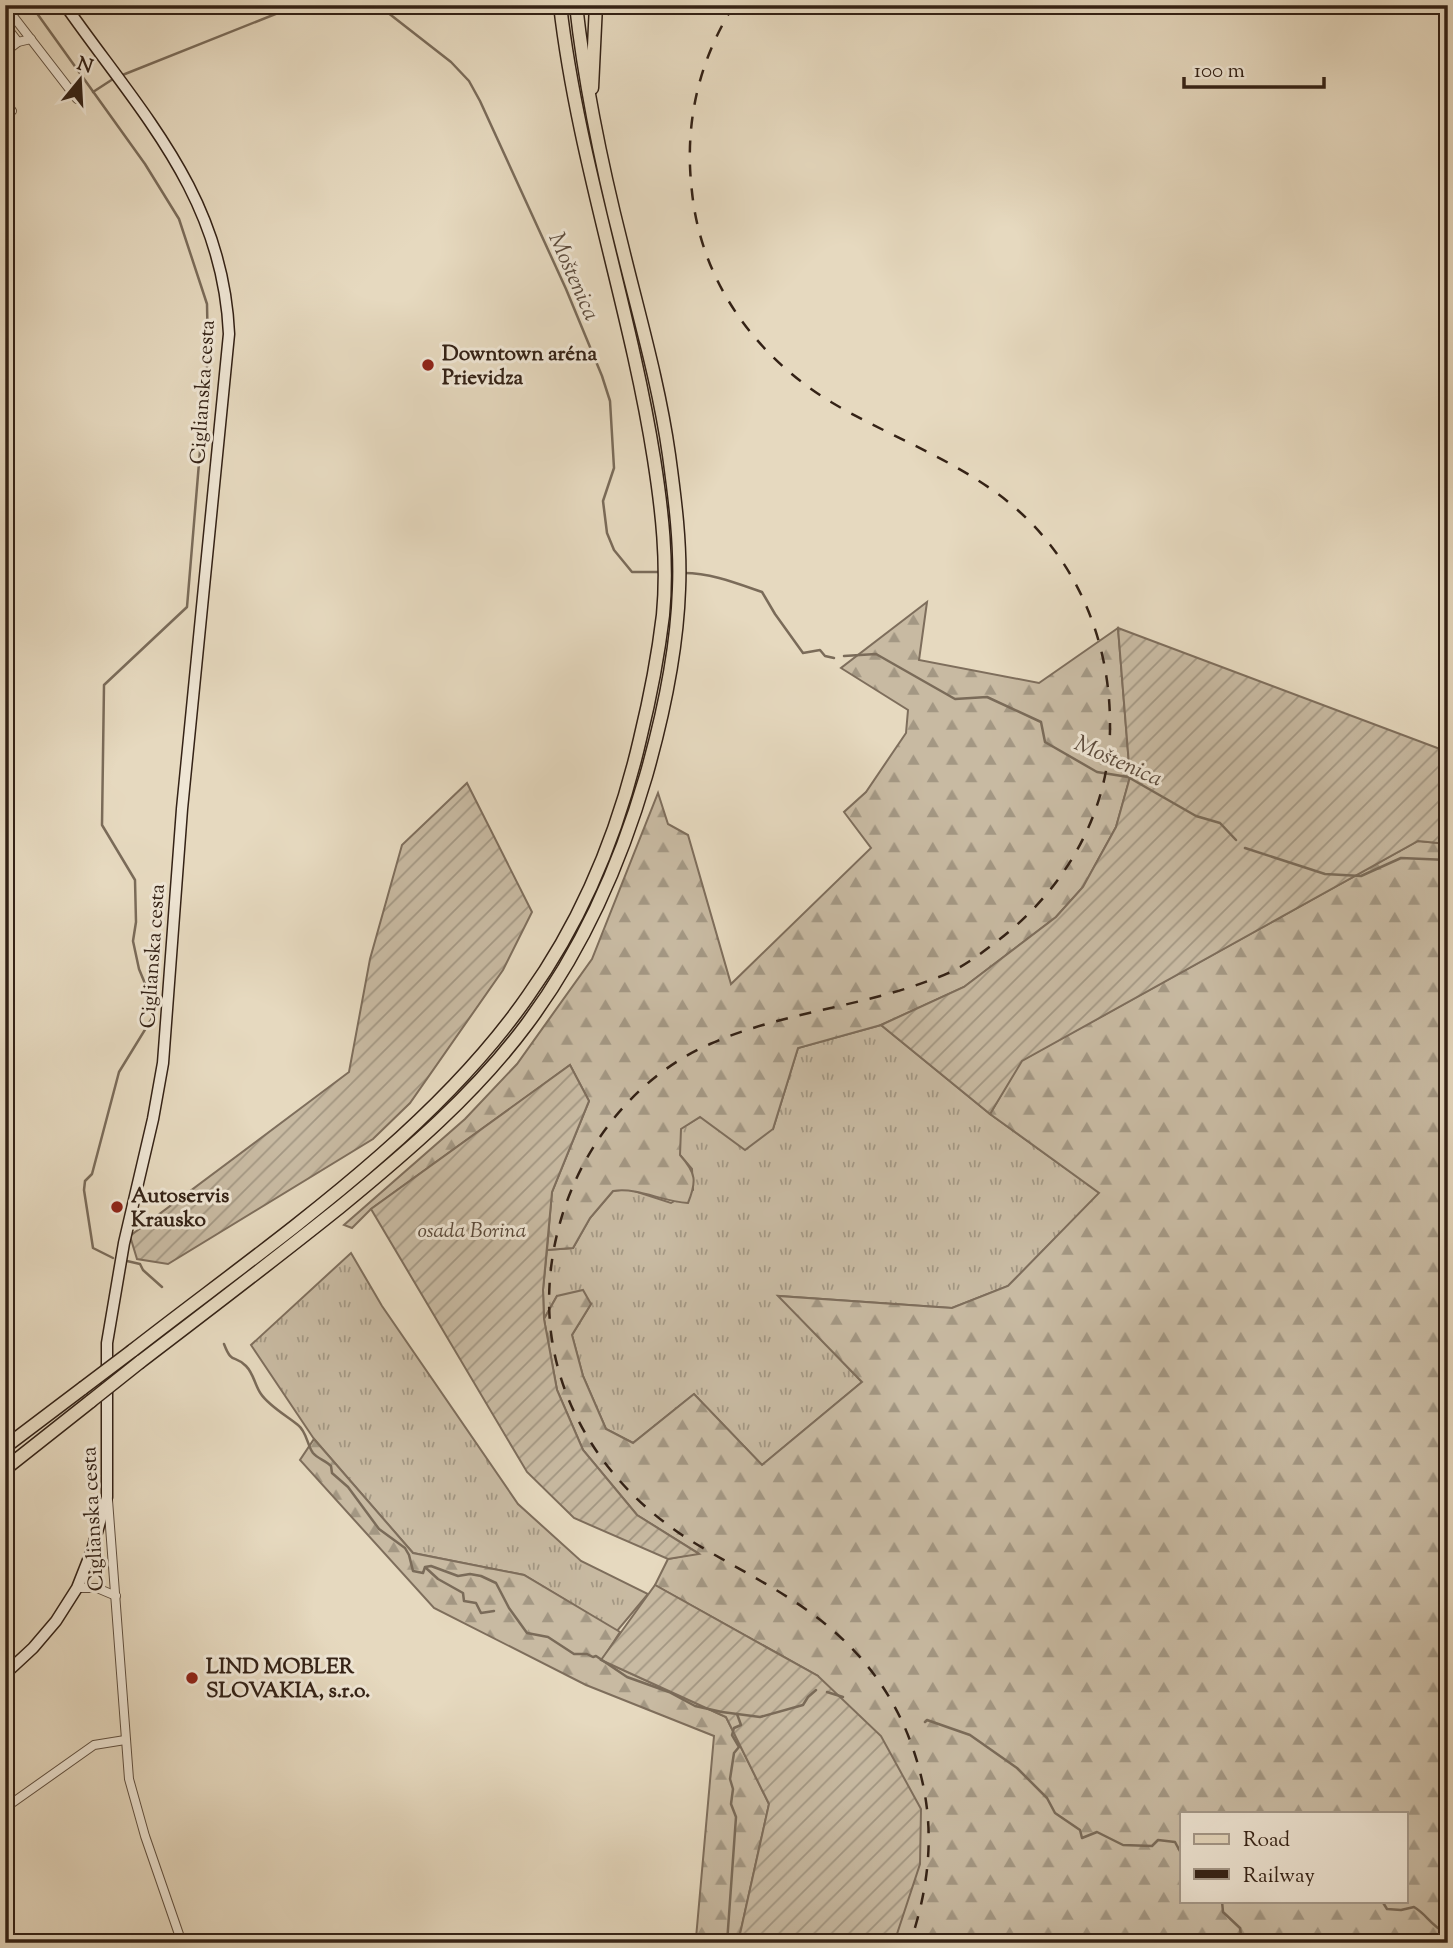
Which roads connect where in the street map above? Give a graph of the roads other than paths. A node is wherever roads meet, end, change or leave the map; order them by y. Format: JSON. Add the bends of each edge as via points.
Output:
{"nodes":[{"id":1,"x":65,"y":5,"type":"edge"},
{"id":2,"x":560,"y":5,"type":"edge"},
{"id":3,"x":576,"y":5,"type":"edge"},
{"id":4,"x":596,"y":5,"type":"edge"},
{"id":5,"x":6,"y":7,"type":"edge"},
{"id":6,"x":5,"y":24,"type":"edge"},
{"id":7,"x":31,"y":39,"type":"junction"},
{"id":8,"x":18,"y":42,"type":"junction"},
{"id":9,"x":5,"y":52,"type":"edge"},
{"id":10,"x":77,"y":99,"type":"dead end"},
{"id":11,"x":5,"y":102,"type":"edge"},
{"id":12,"x":591,"y":109,"type":"junction"},
{"id":13,"x":5,"y":117,"type":"edge"},
{"id":14,"x":5,"y":1447,"type":"edge"},
{"id":15,"x":5,"y":1469,"type":"edge"},
{"id":16,"x":107,"y":1497,"type":"junction"},
{"id":17,"x":77,"y":1588,"type":"junction"},
{"id":18,"x":116,"y":1595,"type":"junction"},
{"id":19,"x":5,"y":1674,"type":"edge"},
{"id":20,"x":125,"y":1740,"type":"junction"},
{"id":21,"x":5,"y":1808,"type":"edge"},
{"id":22,"x":182,"y":1943,"type":"edge"}],
"edges":[{"from":1,"to":16,"type":"street","name":"Ciglianska cesta","via":[[172,153],[204,215],[221,268],[229,334],[182,809],[163,1063],[107,1343]]},
{"from":2,"to":14,"type":"main road","bridge":true,"via":[[584,149],[642,386],[664,554],[663,612],[650,696],[613,832],[576,919],[528,997],[453,1086],[311,1212]]},
{"from":3,"to":12,"type":"main road"},
{"from":4,"to":12,"type":"main road"},
{"from":5,"to":7,"type":"street"},
{"from":6,"to":8,"type":"street"},
{"from":7,"to":8,"type":"street"},
{"from":7,"to":10,"type":"street"},
{"from":8,"to":9,"type":"street"},
{"from":11,"to":13,"type":"street","via":[[12,111]]},
{"from":12,"to":15,"type":"main road","bridge":true,"via":[[660,402],[679,554],[673,649],[652,756],[628,835],[600,902],[541,1004],[506,1050],[398,1158]]},
{"from":16,"to":17,"type":"street"},
{"from":16,"to":18,"type":"street","name":"Ciglianska cesta"},
{"from":17,"to":18,"type":"street","via":[[97,1588]]},
{"from":17,"to":19,"type":"street","via":[[56,1621]]},
{"from":18,"to":20,"type":"street","name":"Ciglianska cesta"},
{"from":20,"to":21,"type":"street","via":[[94,1745]]},
{"from":20,"to":22,"type":"street","name":"Ciglianska cesta","via":[[129,1779],[145,1836]]}]}
